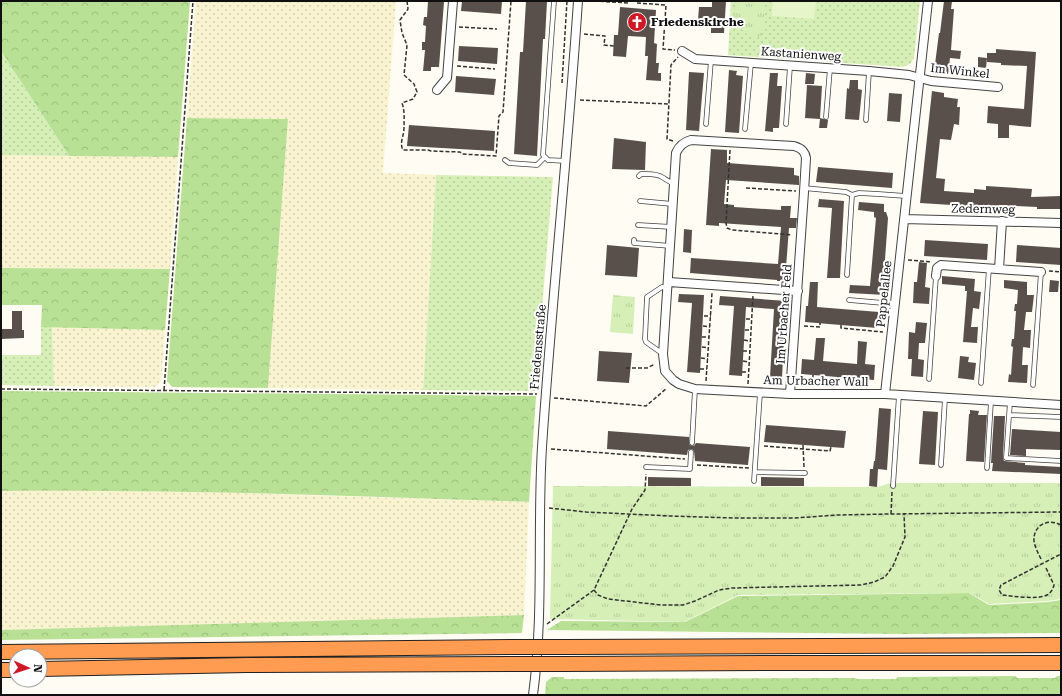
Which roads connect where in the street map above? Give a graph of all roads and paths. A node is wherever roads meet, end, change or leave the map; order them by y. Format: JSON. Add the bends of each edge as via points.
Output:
{"nodes":[{"id":1,"x":194,"y":1,"type":"edge"},
{"id":2,"x":407,"y":1,"type":"edge"},
{"id":3,"x":453,"y":1,"type":"edge"},
{"id":4,"x":511,"y":1,"type":"edge"},
{"id":5,"x":554,"y":1,"type":"edge"},
{"id":6,"x":578,"y":1,"type":"edge"},
{"id":7,"x":594,"y":1,"type":"edge"},
{"id":8,"x":666,"y":1,"type":"edge"},
{"id":9,"x":928,"y":1,"type":"edge"},
{"id":10,"x":630,"y":2,"type":"dead end"},
{"id":11,"x":649,"y":2,"type":"edge"},
{"id":12,"x":637,"y":3,"type":"dead end"},
{"id":13,"x":666,"y":5,"type":"junction"},
{"id":14,"x":451,"y":26,"type":"junction"},
{"id":15,"x":585,"y":28,"type":"dead end"},
{"id":16,"x":496,"y":29,"type":"dead end"},
{"id":17,"x":614,"y":46,"type":"dead end"},
{"id":18,"x":682,"y":51,"type":"junction"},
{"id":19,"x":711,"y":60,"type":"junction"},
{"id":20,"x":751,"y":63,"type":"junction"},
{"id":21,"x":790,"y":65,"type":"junction"},
{"id":22,"x":448,"y":66,"type":"junction"},
{"id":23,"x":830,"y":68,"type":"junction"},
{"id":24,"x":495,"y":69,"type":"dead end"},
{"id":25,"x":869,"y":71,"type":"junction"},
{"id":26,"x":919,"y":78,"type":"junction"},
{"id":27,"x":998,"y":87,"type":"dead end"},
{"id":28,"x":437,"y":90,"type":"dead end"},
{"id":29,"x":571,"y":99,"type":"junction"},
{"id":30,"x":668,"y":104,"type":"junction"},
{"id":31,"x":826,"y":117,"type":"dead end"},
{"id":32,"x":866,"y":120,"type":"dead end"},
{"id":33,"x":706,"y":124,"type":"dead end"},
{"id":34,"x":786,"y":124,"type":"dead end"},
{"id":35,"x":745,"y":129,"type":"dead end"},
{"id":36,"x":731,"y":142,"type":"junction"},
{"id":37,"x":682,"y":144,"type":"junction"},
{"id":38,"x":545,"y":158,"type":"junction"},
{"id":39,"x":505,"y":160,"type":"dead end"},
{"id":40,"x":566,"y":161,"type":"junction"},
{"id":41,"x":639,"y":176,"type":"dead end"},
{"id":42,"x":675,"y":183,"type":"junction"},
{"id":43,"x":746,"y":188,"type":"dead end"},
{"id":44,"x":804,"y":190,"type":"junction"},
{"id":45,"x":852,"y":195,"type":"junction"},
{"id":46,"x":906,"y":196,"type":"junction"},
{"id":47,"x":640,"y":201,"type":"dead end"},
{"id":48,"x":673,"y":204,"type":"junction"},
{"id":49,"x":904,"y":219,"type":"junction"},
{"id":50,"x":1002,"y":221,"type":"junction"},
{"id":51,"x":1061,"y":223,"type":"edge"},
{"id":52,"x":638,"y":224,"type":"dead end"},
{"id":53,"x":672,"y":227,"type":"junction"},
{"id":54,"x":801,"y":235,"type":"junction"},
{"id":55,"x":634,"y":240,"type":"dead end"},
{"id":56,"x":671,"y":246,"type":"junction"},
{"id":57,"x":900,"y":259,"type":"junction"},
{"id":58,"x":1050,"y":265,"type":"dead end"},
{"id":59,"x":938,"y":267,"type":"junction"},
{"id":60,"x":989,"y":268,"type":"junction"},
{"id":61,"x":999,"y":269,"type":"junction"},
{"id":62,"x":1045,"y":272,"type":"junction"},
{"id":63,"x":1061,"y":272,"type":"edge"},
{"id":64,"x":847,"y":275,"type":"dead end"},
{"id":65,"x":936,"y":276,"type":"joint"},
{"id":66,"x":668,"y":285,"type":"junction"},
{"id":67,"x":713,"y":285,"type":"junction"},
{"id":68,"x":754,"y":288,"type":"junction"},
{"id":69,"x":798,"y":291,"type":"junction"},
{"id":70,"x":849,"y":300,"type":"dead end"},
{"id":71,"x":895,"y":304,"type":"junction"},
{"id":72,"x":704,"y":316,"type":"dead end"},
{"id":73,"x":711,"y":316,"type":"junction"},
{"id":74,"x":746,"y":319,"type":"dead end"},
{"id":75,"x":752,"y":319,"type":"junction"},
{"id":76,"x":820,"y":323,"type":"dead end"},
{"id":77,"x":795,"y":325,"type":"junction"},
{"id":78,"x":841,"y":325,"type":"dead end"},
{"id":79,"x":703,"y":326,"type":"dead end"},
{"id":80,"x":862,"y":326,"type":"dead end"},
{"id":81,"x":710,"y":327,"type":"junction"},
{"id":82,"x":745,"y":330,"type":"dead end"},
{"id":83,"x":751,"y":330,"type":"junction"},
{"id":84,"x":862,"y":330,"type":"junction"},
{"id":85,"x":892,"y":333,"type":"junction"},
{"id":86,"x":702,"y":337,"type":"dead end"},
{"id":87,"x":709,"y":337,"type":"junction"},
{"id":88,"x":744,"y":340,"type":"dead end"},
{"id":89,"x":750,"y":341,"type":"junction"},
{"id":90,"x":702,"y":348,"type":"dead end"},
{"id":91,"x":709,"y":348,"type":"junction"},
{"id":92,"x":743,"y":351,"type":"dead end"},
{"id":93,"x":750,"y":351,"type":"junction"},
{"id":94,"x":663,"y":357,"type":"junction"},
{"id":95,"x":701,"y":358,"type":"dead end"},
{"id":96,"x":708,"y":359,"type":"junction"},
{"id":97,"x":743,"y":361,"type":"dead end"},
{"id":98,"x":749,"y":362,"type":"junction"},
{"id":99,"x":626,"y":368,"type":"dead end"},
{"id":100,"x":700,"y":369,"type":"dead end"},
{"id":101,"x":707,"y":369,"type":"junction"},
{"id":102,"x":742,"y":372,"type":"dead end"},
{"id":103,"x":748,"y":372,"type":"junction"},
{"id":104,"x":929,"y":379,"type":"dead end"},
{"id":105,"x":673,"y":380,"type":"junction"},
{"id":106,"x":981,"y":384,"type":"dead end"},
{"id":107,"x":1033,"y":385,"type":"dead end"},
{"id":108,"x":1,"y":389,"type":"edge"},
{"id":109,"x":695,"y":389,"type":"junction"},
{"id":110,"x":706,"y":389,"type":"junction"},
{"id":111,"x":164,"y":390,"type":"junction"},
{"id":112,"x":555,"y":391,"type":"dead end"},
{"id":113,"x":747,"y":392,"type":"junction"},
{"id":114,"x":760,"y":392,"type":"junction"},
{"id":115,"x":790,"y":394,"type":"junction"},
{"id":116,"x":885,"y":394,"type":"junction"},
{"id":117,"x":899,"y":395,"type":"junction"},
{"id":118,"x":546,"y":396,"type":"junction"},
{"id":119,"x":945,"y":398,"type":"junction"},
{"id":120,"x":555,"y":399,"type":"junction"},
{"id":121,"x":991,"y":401,"type":"junction"},
{"id":122,"x":1010,"y":402,"type":"junction"},
{"id":123,"x":1061,"y":405,"type":"edge"},
{"id":124,"x":1009,"y":415,"type":"junction"},
{"id":125,"x":1061,"y":417,"type":"edge"},
{"id":126,"x":778,"y":443,"type":"dead end"},
{"id":127,"x":692,"y":444,"type":"dead end"},
{"id":128,"x":757,"y":445,"type":"junction"},
{"id":129,"x":803,"y":445,"type":"dead end"},
{"id":130,"x":778,"y":447,"type":"junction"},
{"id":131,"x":830,"y":447,"type":"dead end"},
{"id":132,"x":542,"y":448,"type":"junction"},
{"id":133,"x":803,"y":449,"type":"junction"},
{"id":134,"x":622,"y":450,"type":"dead end"},
{"id":135,"x":647,"y":452,"type":"dead end"},
{"id":136,"x":691,"y":452,"type":"dead end"},
{"id":137,"x":673,"y":454,"type":"dead end"},
{"id":138,"x":621,"y":455,"type":"junction"},
{"id":139,"x":646,"y":457,"type":"junction"},
{"id":140,"x":673,"y":459,"type":"junction"},
{"id":141,"x":1061,"y":461,"type":"edge"},
{"id":142,"x":691,"y":462,"type":"junction"},
{"id":143,"x":710,"y":462,"type":"dead end"},
{"id":144,"x":734,"y":464,"type":"dead end"},
{"id":145,"x":941,"y":465,"type":"dead end"},
{"id":146,"x":709,"y":466,"type":"junction"},
{"id":147,"x":646,"y":467,"type":"joint"},
{"id":148,"x":734,"y":467,"type":"junction"},
{"id":149,"x":986,"y":468,"type":"dead end"},
{"id":150,"x":755,"y":470,"type":"junction"},
{"id":151,"x":805,"y":473,"type":"joint"},
{"id":152,"x":754,"y":480,"type":"dead end"},
{"id":153,"x":893,"y":486,"type":"joint"},
{"id":154,"x":540,"y":508,"type":"junction"},
{"id":155,"x":1061,"y":512,"type":"edge"},
{"id":156,"x":629,"y":514,"type":"junction"},
{"id":157,"x":891,"y":514,"type":"junction"},
{"id":158,"x":904,"y":514,"type":"junction"},
{"id":159,"x":1061,"y":525,"type":"edge"},
{"id":160,"x":1061,"y":554,"type":"edge"},
{"id":161,"x":1041,"y":559,"type":"dead end"},
{"id":162,"x":1046,"y":568,"type":"dead end"},
{"id":163,"x":594,"y":590,"type":"junction"},
{"id":164,"x":547,"y":617,"type":"dead end"},
{"id":165,"x":547,"y":625,"type":"junction"},
{"id":166,"x":539,"y":630,"type":"junction"},
{"id":167,"x":1061,"y":645,"type":"edge"},
{"id":168,"x":1,"y":652,"type":"edge"},
{"id":169,"x":1061,"y":663,"type":"edge"},
{"id":170,"x":48,"y":669,"type":"edge"},
{"id":171,"x":533,"y":695,"type":"edge"}],
"edges":[{"from":1,"to":111,"type":"path"},
{"from":2,"to":4,"type":"path","via":[[408,9],[400,20],[407,45],[404,74],[414,84],[416,92],[413,99],[402,103],[403,150],[496,156],[499,116],[503,112]]},
{"from":3,"to":14,"type":"street"},
{"from":5,"to":38,"type":"lane","via":[[543,149]]},
{"from":6,"to":29,"type":"street","name":"Friedensstraße"},
{"from":7,"to":10,"type":"path"},
{"from":8,"to":13,"type":"path"},
{"from":9,"to":26,"type":"street","name":"Pappelallee"},
{"from":11,"to":12,"type":"path"},
{"from":11,"to":13,"type":"path"},
{"from":13,"to":18,"type":"path","via":[[663,49]]},
{"from":14,"to":16,"type":"path"},
{"from":14,"to":22,"type":"street"},
{"from":15,"to":17,"type":"path","via":[[584,34],[605,36],[604,45]]},
{"from":18,"to":19,"type":"street","name":"Kastanienweg","via":[[695,59]]},
{"from":18,"to":30,"type":"path","via":[[671,65]]},
{"from":19,"to":20,"type":"street","name":"Kastanienweg"},
{"from":19,"to":33,"type":"lane"},
{"from":20,"to":21,"type":"street","name":"Kastanienweg"},
{"from":20,"to":35,"type":"lane"},
{"from":21,"to":23,"type":"street","name":"Kastanienweg"},
{"from":21,"to":34,"type":"lane"},
{"from":22,"to":24,"type":"path"},
{"from":22,"to":28,"type":"street","via":[[447,78]]},
{"from":23,"to":25,"type":"street","name":"Kastanienweg"},
{"from":23,"to":31,"type":"lane"},
{"from":25,"to":26,"type":"street","name":"Kastanienweg"},
{"from":25,"to":32,"type":"lane"},
{"from":26,"to":27,"type":"street","name":"Im Winkel"},
{"from":26,"to":46,"type":"street","name":"Pappelallee"},
{"from":29,"to":30,"type":"path"},
{"from":29,"to":40,"type":"street","name":"Friedensstraße"},
{"from":30,"to":37,"type":"path","via":[[667,139]]},
{"from":36,"to":37,"type":"street","name":"Im Urbacher Feld","via":[[691,140]]},
{"from":36,"to":44,"type":"street","name":"Im Urbacher Feld","via":[[799,148],[806,158]]},
{"from":36,"to":54,"type":"path","via":[[727,228]]},
{"from":37,"to":42,"type":"street","via":[[676,154]]},
{"from":38,"to":39,"type":"lane","via":[[538,165],[509,163]]},
{"from":38,"to":40,"type":"lane"},
{"from":40,"to":118,"type":"street","name":"Friedensstraße"},
{"from":41,"to":42,"type":"lane","via":[[655,175]]},
{"from":42,"to":48,"type":"street"},
{"from":43,"to":44,"type":"path"},
{"from":44,"to":45,"type":"lane","via":[[846,192]]},
{"from":44,"to":54,"type":"street","name":"Im Urbacher Feld"},
{"from":45,"to":46,"type":"lane","via":[[858,193]]},
{"from":45,"to":64,"type":"lane"},
{"from":46,"to":49,"type":"street","name":"Pappelallee"},
{"from":47,"to":48,"type":"lane"},
{"from":48,"to":53,"type":"street"},
{"from":49,"to":50,"type":"street","name":"Zedernweg"},
{"from":49,"to":57,"type":"street","name":"Pappelallee"},
{"from":50,"to":51,"type":"street","name":"Zedernweg"},
{"from":50,"to":61,"type":"street"},
{"from":52,"to":53,"type":"lane"},
{"from":53,"to":56,"type":"street"},
{"from":54,"to":69,"type":"street","name":"Im Urbacher Feld"},
{"from":55,"to":56,"type":"lane","via":[[634,243]]},
{"from":56,"to":66,"type":"street"},
{"from":57,"to":59,"type":"path","via":[[932,261]]},
{"from":57,"to":71,"type":"street","name":"Pappelallee"},
{"from":58,"to":62,"type":"path"},
{"from":59,"to":60,"type":"street","via":[[941,265]]},
{"from":59,"to":65,"type":"street"},
{"from":60,"to":61,"type":"street"},
{"from":60,"to":106,"type":"lane"},
{"from":61,"to":62,"type":"street"},
{"from":62,"to":63,"type":"path"},
{"from":62,"to":107,"type":"lane"},
{"from":65,"to":104,"type":"lane"},
{"from":66,"to":67,"type":"street"},
{"from":66,"to":94,"type":"street"},
{"from":66,"to":94,"type":"lane","via":[[648,297],[645,339]]},
{"from":67,"to":68,"type":"street"},
{"from":67,"to":73,"type":"path"},
{"from":68,"to":69,"type":"street"},
{"from":68,"to":75,"type":"path"},
{"from":69,"to":77,"type":"street","name":"Im Urbacher Feld"},
{"from":70,"to":71,"type":"lane"},
{"from":71,"to":85,"type":"street","name":"Pappelallee"},
{"from":72,"to":73,"type":"path"},
{"from":73,"to":81,"type":"path"},
{"from":74,"to":75,"type":"path"},
{"from":75,"to":83,"type":"path"},
{"from":76,"to":77,"type":"path","via":[[820,327]]},
{"from":77,"to":115,"type":"street","name":"Im Urbacher Feld"},
{"from":78,"to":84,"type":"path","via":[[840,328]]},
{"from":79,"to":81,"type":"path"},
{"from":80,"to":84,"type":"path"},
{"from":81,"to":87,"type":"path"},
{"from":82,"to":83,"type":"path"},
{"from":83,"to":89,"type":"path"},
{"from":84,"to":85,"type":"path"},
{"from":85,"to":116,"type":"street","name":"Pappelallee"},
{"from":86,"to":87,"type":"path"},
{"from":87,"to":91,"type":"path"},
{"from":88,"to":89,"type":"path"},
{"from":89,"to":93,"type":"path"},
{"from":90,"to":91,"type":"path"},
{"from":91,"to":96,"type":"path"},
{"from":92,"to":93,"type":"path"},
{"from":93,"to":98,"type":"path"},
{"from":94,"to":99,"type":"path","via":[[647,368]]},
{"from":94,"to":105,"type":"street","via":[[665,371]]},
{"from":95,"to":96,"type":"path"},
{"from":96,"to":101,"type":"path"},
{"from":97,"to":98,"type":"path"},
{"from":98,"to":103,"type":"path"},
{"from":100,"to":101,"type":"path"},
{"from":101,"to":110,"type":"path"},
{"from":102,"to":103,"type":"path"},
{"from":103,"to":113,"type":"path"},
{"from":105,"to":109,"type":"street","name":"Am Urbacher Wall"},
{"from":105,"to":120,"type":"path","via":[[646,406]]},
{"from":108,"to":111,"type":"path"},
{"from":109,"to":110,"type":"street","name":"Am Urbacher Wall"},
{"from":109,"to":127,"type":"lane"},
{"from":110,"to":113,"type":"street","name":"Am Urbacher Wall"},
{"from":111,"to":118,"type":"path"},
{"from":112,"to":120,"type":"path"},
{"from":113,"to":114,"type":"street","name":"Am Urbacher Wall"},
{"from":114,"to":115,"type":"street","name":"Am Urbacher Wall"},
{"from":114,"to":128,"type":"lane"},
{"from":115,"to":116,"type":"street","name":"Am Urbacher Wall"},
{"from":116,"to":117,"type":"street","name":"Am Urbacher Wall"},
{"from":117,"to":119,"type":"street","name":"Am Urbacher Wall"},
{"from":117,"to":153,"type":"lane"},
{"from":118,"to":120,"type":"path"},
{"from":118,"to":132,"type":"street","name":"Friedensstraße"},
{"from":119,"to":121,"type":"street","name":"Am Urbacher Wall"},
{"from":119,"to":145,"type":"lane"},
{"from":121,"to":122,"type":"street","name":"Am Urbacher Wall"},
{"from":121,"to":149,"type":"lane"},
{"from":122,"to":123,"type":"street","name":"Am Urbacher Wall"},
{"from":122,"to":124,"type":"lane"},
{"from":124,"to":125,"type":"lane"},
{"from":124,"to":141,"type":"lane","via":[[1006,458]]},
{"from":126,"to":130,"type":"path"},
{"from":128,"to":130,"type":"path"},
{"from":128,"to":150,"type":"lane"},
{"from":129,"to":133,"type":"path"},
{"from":130,"to":133,"type":"path"},
{"from":131,"to":133,"type":"path","via":[[830,451]]},
{"from":132,"to":138,"type":"path"},
{"from":132,"to":154,"type":"street","name":"Friedensstraße"},
{"from":133,"to":151,"type":"path"},
{"from":134,"to":138,"type":"path"},
{"from":135,"to":139,"type":"path"},
{"from":136,"to":142,"type":"lane"},
{"from":137,"to":140,"type":"path"},
{"from":138,"to":139,"type":"path"},
{"from":139,"to":140,"type":"path"},
{"from":140,"to":142,"type":"path"},
{"from":142,"to":146,"type":"path"},
{"from":142,"to":147,"type":"lane","via":[[690,469]]},
{"from":143,"to":146,"type":"path"},
{"from":144,"to":148,"type":"path"},
{"from":146,"to":148,"type":"path"},
{"from":147,"to":156,"type":"path","via":[[645,490]]},
{"from":148,"to":150,"type":"path"},
{"from":150,"to":151,"type":"lane"},
{"from":150,"to":152,"type":"lane"},
{"from":153,"to":157,"type":"path"},
{"from":154,"to":156,"type":"path"},
{"from":154,"to":166,"type":"street","name":"Friedensstraße"},
{"from":155,"to":158,"type":"path"},
{"from":156,"to":157,"type":"path","via":[[702,518],[795,518]]},
{"from":156,"to":163,"type":"path"},
{"from":157,"to":158,"type":"path"},
{"from":158,"to":163,"type":"path","via":[[905,537],[893,566],[885,577],[868,584],[732,588],[719,590],[683,605],[608,599],[598,595]]},
{"from":159,"to":161,"type":"path","via":[[1048,521],[1034,534],[1034,542]]},
{"from":160,"to":162,"type":"path","via":[[1001,585],[999,590],[1002,595],[1008,596],[1047,595],[1053,590],[1054,585]]},
{"from":163,"to":165,"type":"path"},
{"from":164,"to":165,"type":"path"},
{"from":165,"to":166,"type":"path"},
{"from":166,"to":171,"type":"street","name":"Friedensstraße"},
{"from":167,"to":168,"type":"highway","bridge":true},
{"from":169,"to":170,"type":"highway","bridge":true,"via":[[247,665]]}]}
